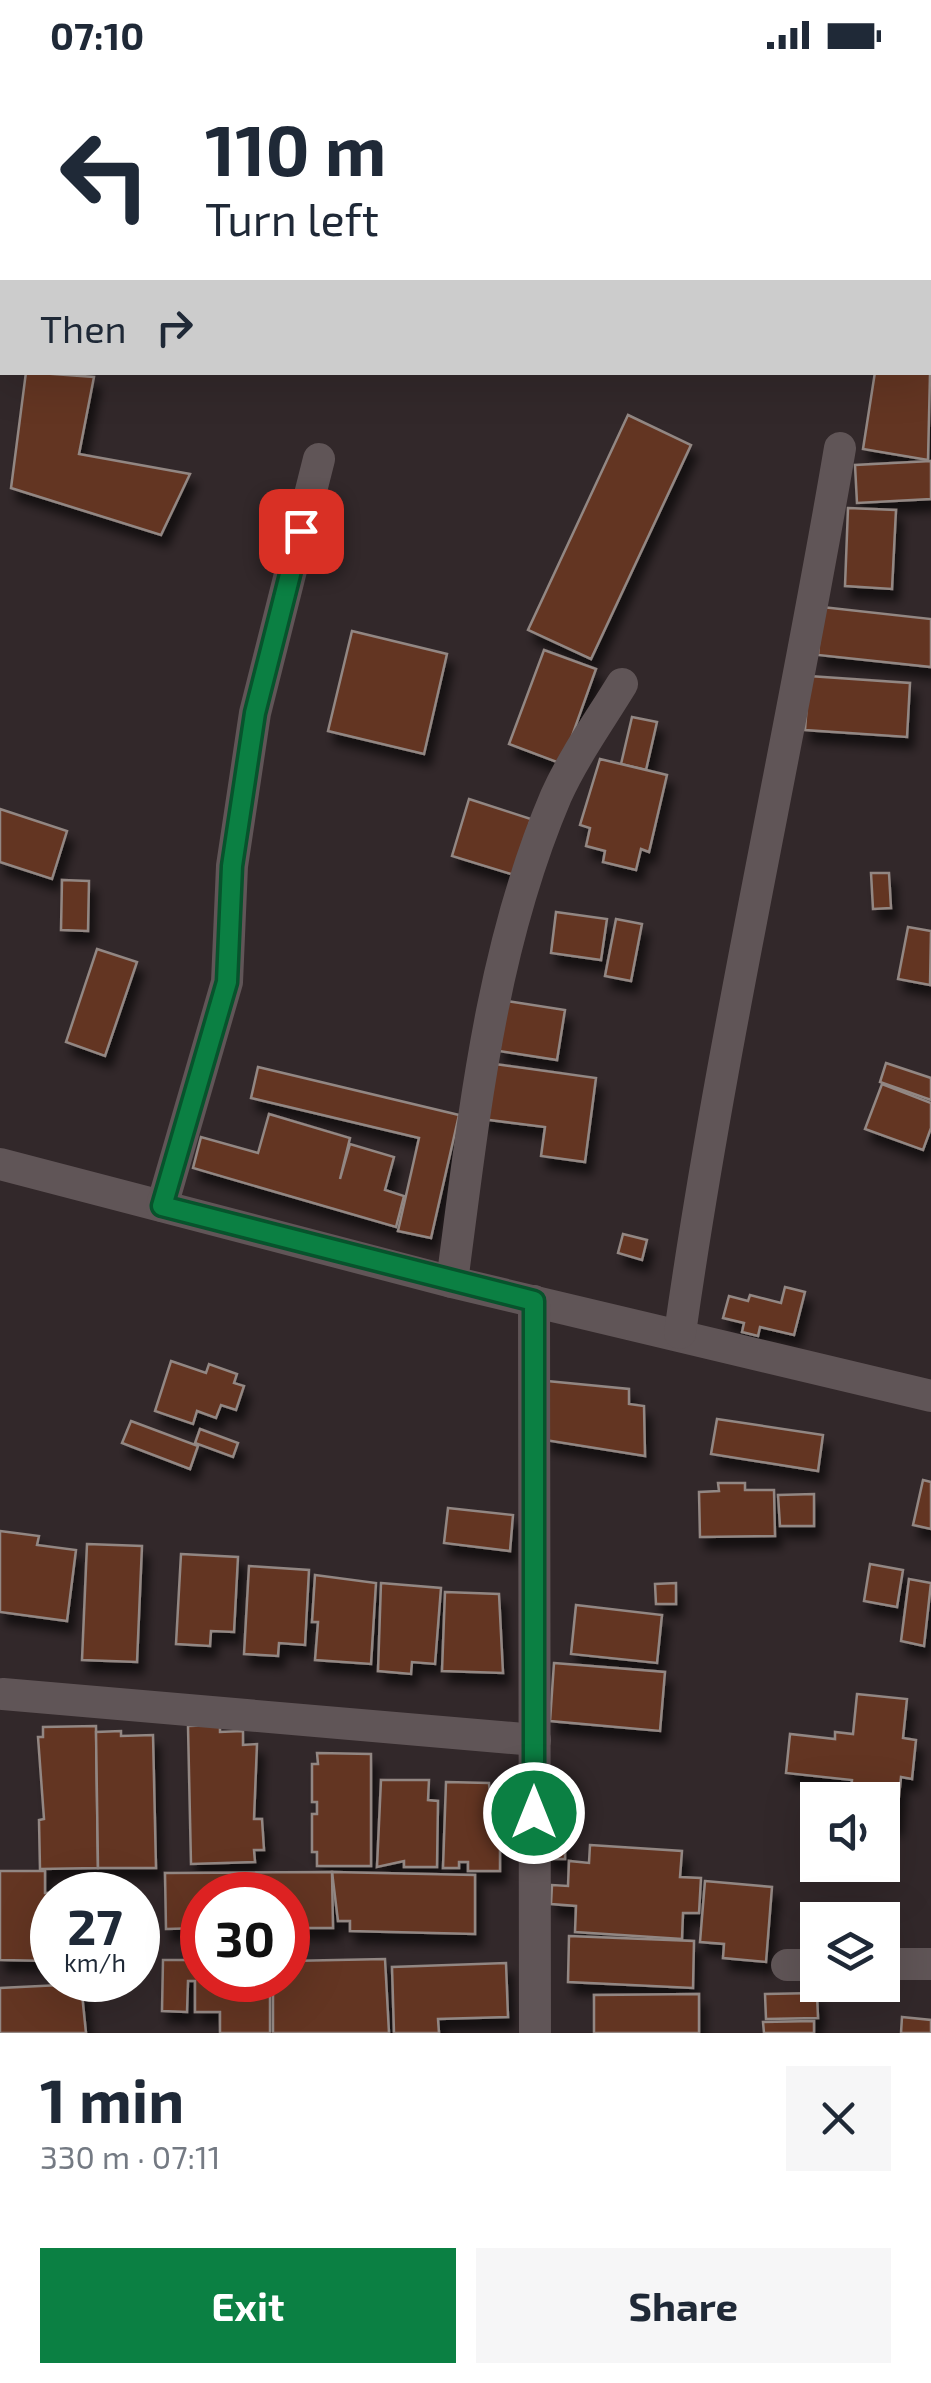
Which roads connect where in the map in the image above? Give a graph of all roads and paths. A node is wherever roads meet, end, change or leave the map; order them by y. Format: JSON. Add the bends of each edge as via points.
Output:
{"nodes":[{"id":1,"x":840,"y":448,"type":"dead end"},
{"id":2,"x":319,"y":458,"type":"dead end"},
{"id":3,"x":622,"y":684,"type":"dead end"},
{"id":4,"x":0,"y":1164,"type":"edge"},
{"id":5,"x":162,"y":1206,"type":"junction"},
{"id":6,"x":452,"y":1282,"type":"junction"},
{"id":7,"x":534,"y":1301,"type":"junction"},
{"id":8,"x":680,"y":1333,"type":"junction"},
{"id":9,"x":931,"y":1396,"type":"edge"},
{"id":10,"x":4,"y":1694,"type":"dead end"},
{"id":11,"x":534,"y":1740,"type":"junction"},
{"id":12,"x":900,"y":1964,"type":"edge"},
{"id":13,"x":931,"y":1964,"type":"edge"},
{"id":14,"x":535,"y":2033,"type":"edge"}],
"edges":[{"from":1,"to":8,"type":"street","via":[[701,1182]]},
{"from":2,"to":5,"type":"street","via":[[255,713],[232,866],[227,982]]},
{"from":3,"to":6,"type":"street","via":[[557,793],[509,921],[482,1059]]},
{"from":4,"to":5,"type":"street"},
{"from":5,"to":6,"type":"street"},
{"from":6,"to":7,"type":"street"},
{"from":7,"to":8,"type":"street"},
{"from":7,"to":11,"type":"street"},
{"from":8,"to":9,"type":"street"},
{"from":10,"to":11,"type":"street"},
{"from":11,"to":14,"type":"street"},
{"from":12,"to":13,"type":"street"}]}
